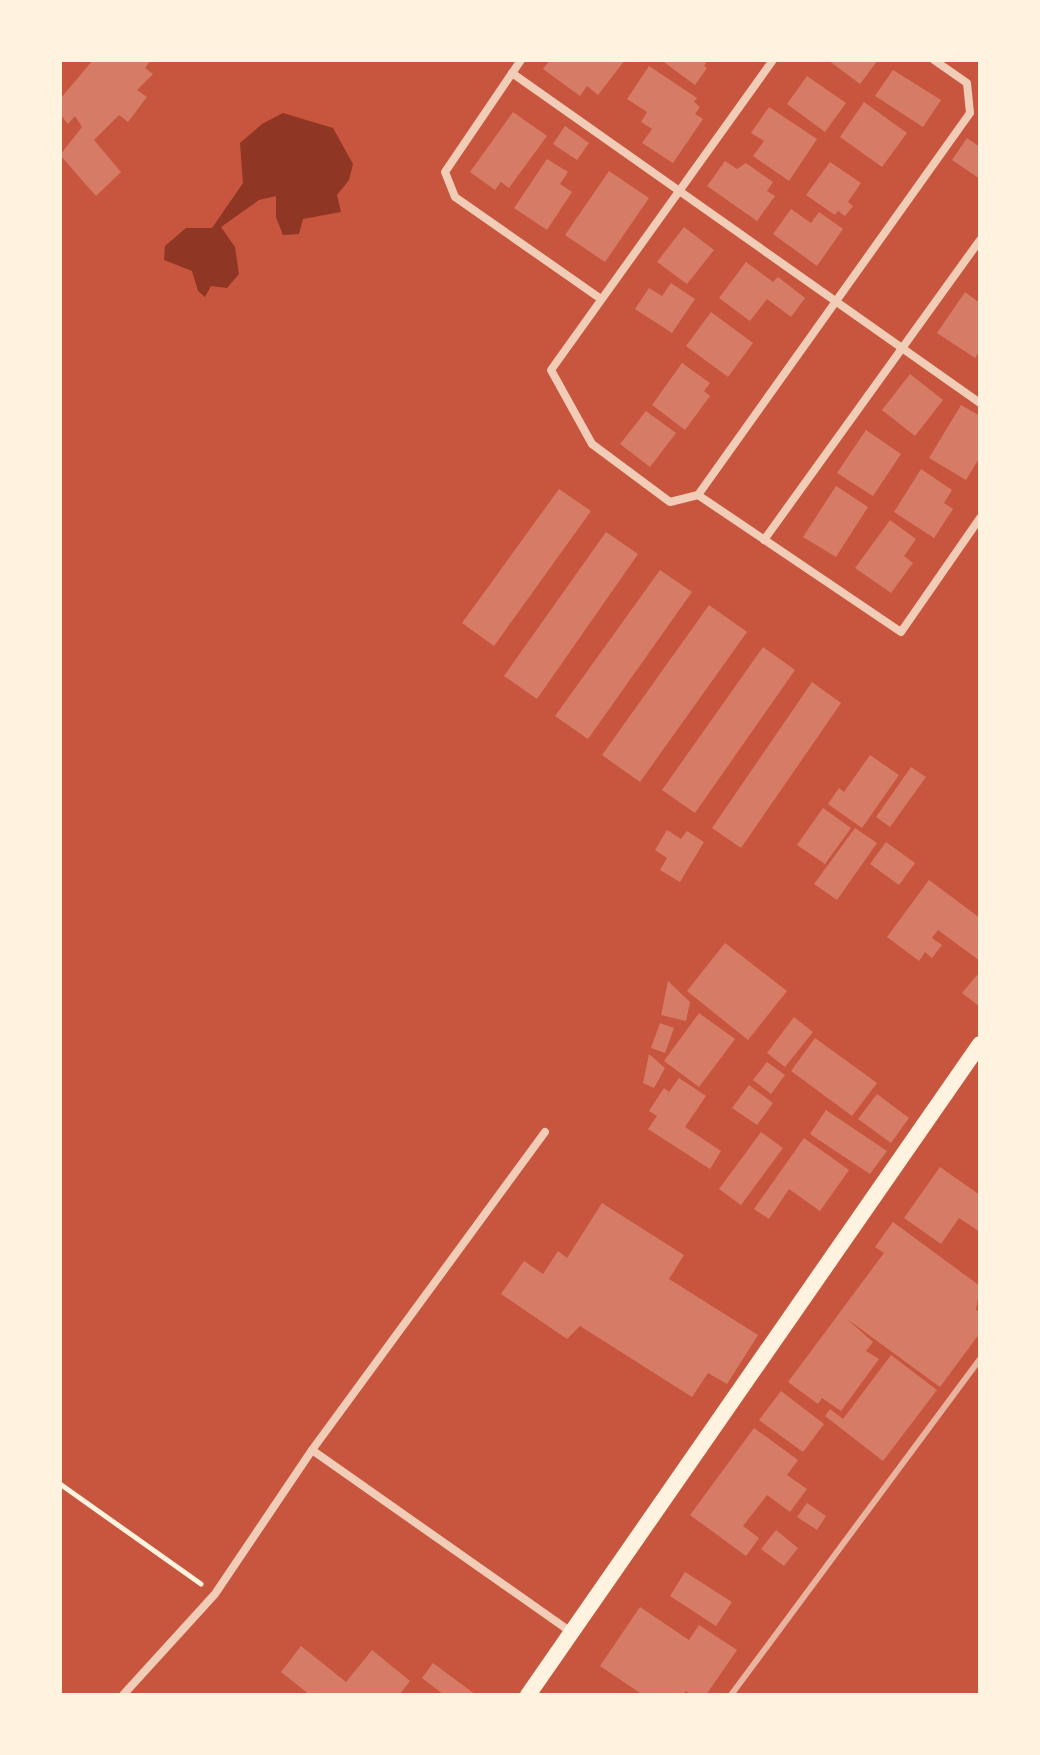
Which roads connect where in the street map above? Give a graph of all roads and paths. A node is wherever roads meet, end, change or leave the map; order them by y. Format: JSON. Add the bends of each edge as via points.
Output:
{"nodes":[{"id":1,"x":521,"y":60,"type":"edge"},
{"id":2,"x":773,"y":60,"type":"edge"},
{"id":3,"x":934,"y":60,"type":"edge"},
{"id":4,"x":512,"y":73,"type":"junction"},
{"id":5,"x":970,"y":113,"type":"junction"},
{"id":6,"x":980,"y":119,"type":"edge"},
{"id":7,"x":678,"y":191,"type":"junction"},
{"id":8,"x":980,"y":240,"type":"edge"},
{"id":9,"x":601,"y":299,"type":"junction"},
{"id":10,"x":837,"y":301,"type":"junction"},
{"id":11,"x":902,"y":349,"type":"junction"},
{"id":12,"x":980,"y":403,"type":"edge"},
{"id":13,"x":698,"y":495,"type":"junction"},
{"id":14,"x":980,"y":518,"type":"edge"},
{"id":15,"x":764,"y":540,"type":"junction"},
{"id":16,"x":980,"y":1044,"type":"edge"},
{"id":17,"x":545,"y":1132,"type":"dead end"},
{"id":18,"x":312,"y":1450,"type":"junction"},
{"id":19,"x":60,"y":1484,"type":"edge"},
{"id":20,"x":215,"y":1594,"type":"junction"},
{"id":21,"x":571,"y":1632,"type":"junction"},
{"id":22,"x":123,"y":1695,"type":"edge"},
{"id":23,"x":528,"y":1695,"type":"edge"}],
"edges":[{"from":1,"to":4,"type":"street"},
{"from":2,"to":7,"type":"street"},
{"from":3,"to":5,"type":"street","via":[[967,83]]},
{"from":4,"to":7,"type":"street"},
{"from":4,"to":9,"type":"street","via":[[445,172],[455,197]]},
{"from":5,"to":6,"type":"street"},
{"from":5,"to":10,"type":"street"},
{"from":7,"to":9,"type":"street"},
{"from":7,"to":10,"type":"street"},
{"from":8,"to":11,"type":"street"},
{"from":9,"to":13,"type":"street","via":[[551,370],[592,444],[670,502]]},
{"from":10,"to":11,"type":"street"},
{"from":10,"to":13,"type":"street"},
{"from":11,"to":12,"type":"street"},
{"from":11,"to":15,"type":"street"},
{"from":13,"to":15,"type":"street"},
{"from":14,"to":15,"type":"street","via":[[901,632]]},
{"from":16,"to":21,"type":"main road"},
{"from":17,"to":18,"type":"street"},
{"from":18,"to":20,"type":"street"},
{"from":18,"to":21,"type":"street"},
{"from":19,"to":20,"type":"path"},
{"from":20,"to":22,"type":"street"},
{"from":21,"to":23,"type":"main road"}]}
